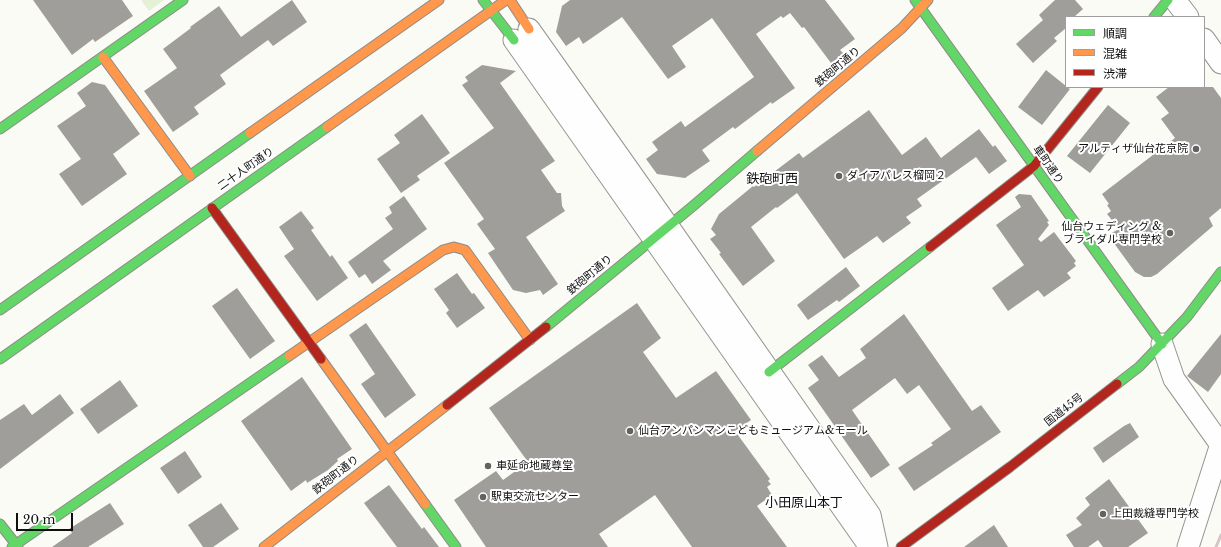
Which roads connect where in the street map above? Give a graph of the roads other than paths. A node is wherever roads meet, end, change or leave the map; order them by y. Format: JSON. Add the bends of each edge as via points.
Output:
{"nodes":[{"id":1,"x":183,"y":0,"type":"edge"},
{"id":2,"x":439,"y":0,"type":"edge"},
{"id":3,"x":483,"y":0,"type":"edge"},
{"id":4,"x":506,"y":0,"type":"edge"},
{"id":5,"x":510,"y":0,"type":"edge"},
{"id":6,"x":915,"y":0,"type":"edge"},
{"id":7,"x":928,"y":0,"type":"edge"},
{"id":8,"x":1168,"y":0,"type":"edge"},
{"id":9,"x":1176,"y":0,"type":"edge"},
{"id":10,"x":921,"y":9,"type":"junction"},
{"id":11,"x":492,"y":11,"type":"junction"},
{"id":12,"x":1155,"y":16,"type":"edge"},
{"id":13,"x":1187,"y":16,"type":"edge"},
{"id":14,"x":521,"y":34,"type":"junction"},
{"id":15,"x":1205,"y":40,"type":"edge"},
{"id":16,"x":103,"y":57,"type":"junction"},
{"id":17,"x":1221,"y":63,"type":"edge"},
{"id":18,"x":1097,"y":88,"type":"edge"},
{"id":19,"x":0,"y":129,"type":"edge"},
{"id":20,"x":1034,"y":166,"type":"junction"},
{"id":21,"x":190,"y":176,"type":"junction"},
{"id":22,"x":212,"y":208,"type":"junction"},
{"id":23,"x":661,"y":232,"type":"junction"},
{"id":24,"x":1221,"y":272,"type":"edge"},
{"id":25,"x":0,"y":310,"type":"edge"},
{"id":26,"x":530,"y":340,"type":"junction"},
{"id":27,"x":309,"y":342,"type":"junction"},
{"id":28,"x":1162,"y":344,"type":"junction"},
{"id":29,"x":0,"y":359,"type":"edge"},
{"id":30,"x":769,"y":372,"type":"junction"},
{"id":31,"x":1221,"y":444,"type":"edge"},
{"id":32,"x":388,"y":450,"type":"junction"},
{"id":33,"x":0,"y":524,"type":"edge"},
{"id":34,"x":15,"y":546,"type":"edge"},
{"id":35,"x":264,"y":547,"type":"edge"},
{"id":36,"x":456,"y":547,"type":"edge"},
{"id":37,"x":870,"y":547,"type":"edge"},
{"id":38,"x":877,"y":547,"type":"edge"},
{"id":39,"x":901,"y":547,"type":"edge"},
{"id":40,"x":1188,"y":547,"type":"edge"}],
"edges":[{"from":1,"to":16,"type":"main road"},
{"from":2,"to":21,"type":"main road"},
{"from":3,"to":11,"type":"main road"},
{"from":4,"to":11,"type":"main road","name":"二十人町通り"},
{"from":5,"to":14,"type":"main road"},
{"from":6,"to":10,"type":"main road","name":"車町通り"},
{"from":7,"to":10,"type":"main road","name":"鉄砲町通り"},
{"from":8,"to":12,"type":"main road"},
{"from":9,"to":13,"type":"street"},
{"from":10,"to":20,"type":"main road","name":"車町通り"},
{"from":10,"to":23,"type":"main road","name":"鉄砲町通り","via":[[902,28]]},
{"from":11,"to":14,"type":"main road"},
{"from":11,"to":22,"type":"main road","name":"二十人町通り"},
{"from":14,"to":23,"type":"street"},
{"from":15,"to":17,"type":"street"},
{"from":16,"to":19,"type":"main road"},
{"from":16,"to":21,"type":"main road"},
{"from":18,"to":20,"type":"main road"},
{"from":20,"to":28,"type":"main road","name":"車町通り"},
{"from":20,"to":30,"type":"main road"},
{"from":21,"to":25,"type":"main road"},
{"from":22,"to":27,"type":"main road"},
{"from":22,"to":29,"type":"main road","name":"二十人町通り"},
{"from":23,"to":26,"type":"main road","name":"鉄砲町通り"},
{"from":23,"to":30,"type":"street"},
{"from":23,"to":37,"type":"street"},
{"from":24,"to":28,"type":"main road","name":"国道45号","via":[[1187,317]]},
{"from":26,"to":27,"type":"main road","via":[[465,250],[452,246]]},
{"from":26,"to":32,"type":"main road","name":"鉄砲町通り"},
{"from":27,"to":32,"type":"main road"},
{"from":27,"to":34,"type":"main road"},
{"from":28,"to":31,"type":"street","via":[[1174,379]]},
{"from":28,"to":39,"type":"main road","name":"国道45号","via":[[1139,367]]},
{"from":30,"to":38,"type":"street","via":[[870,516]]},
{"from":31,"to":40,"type":"street"},
{"from":32,"to":35,"type":"main road","name":"鉄砲町通り"},
{"from":32,"to":36,"type":"main road"},
{"from":33,"to":34,"type":"main road"}]}
